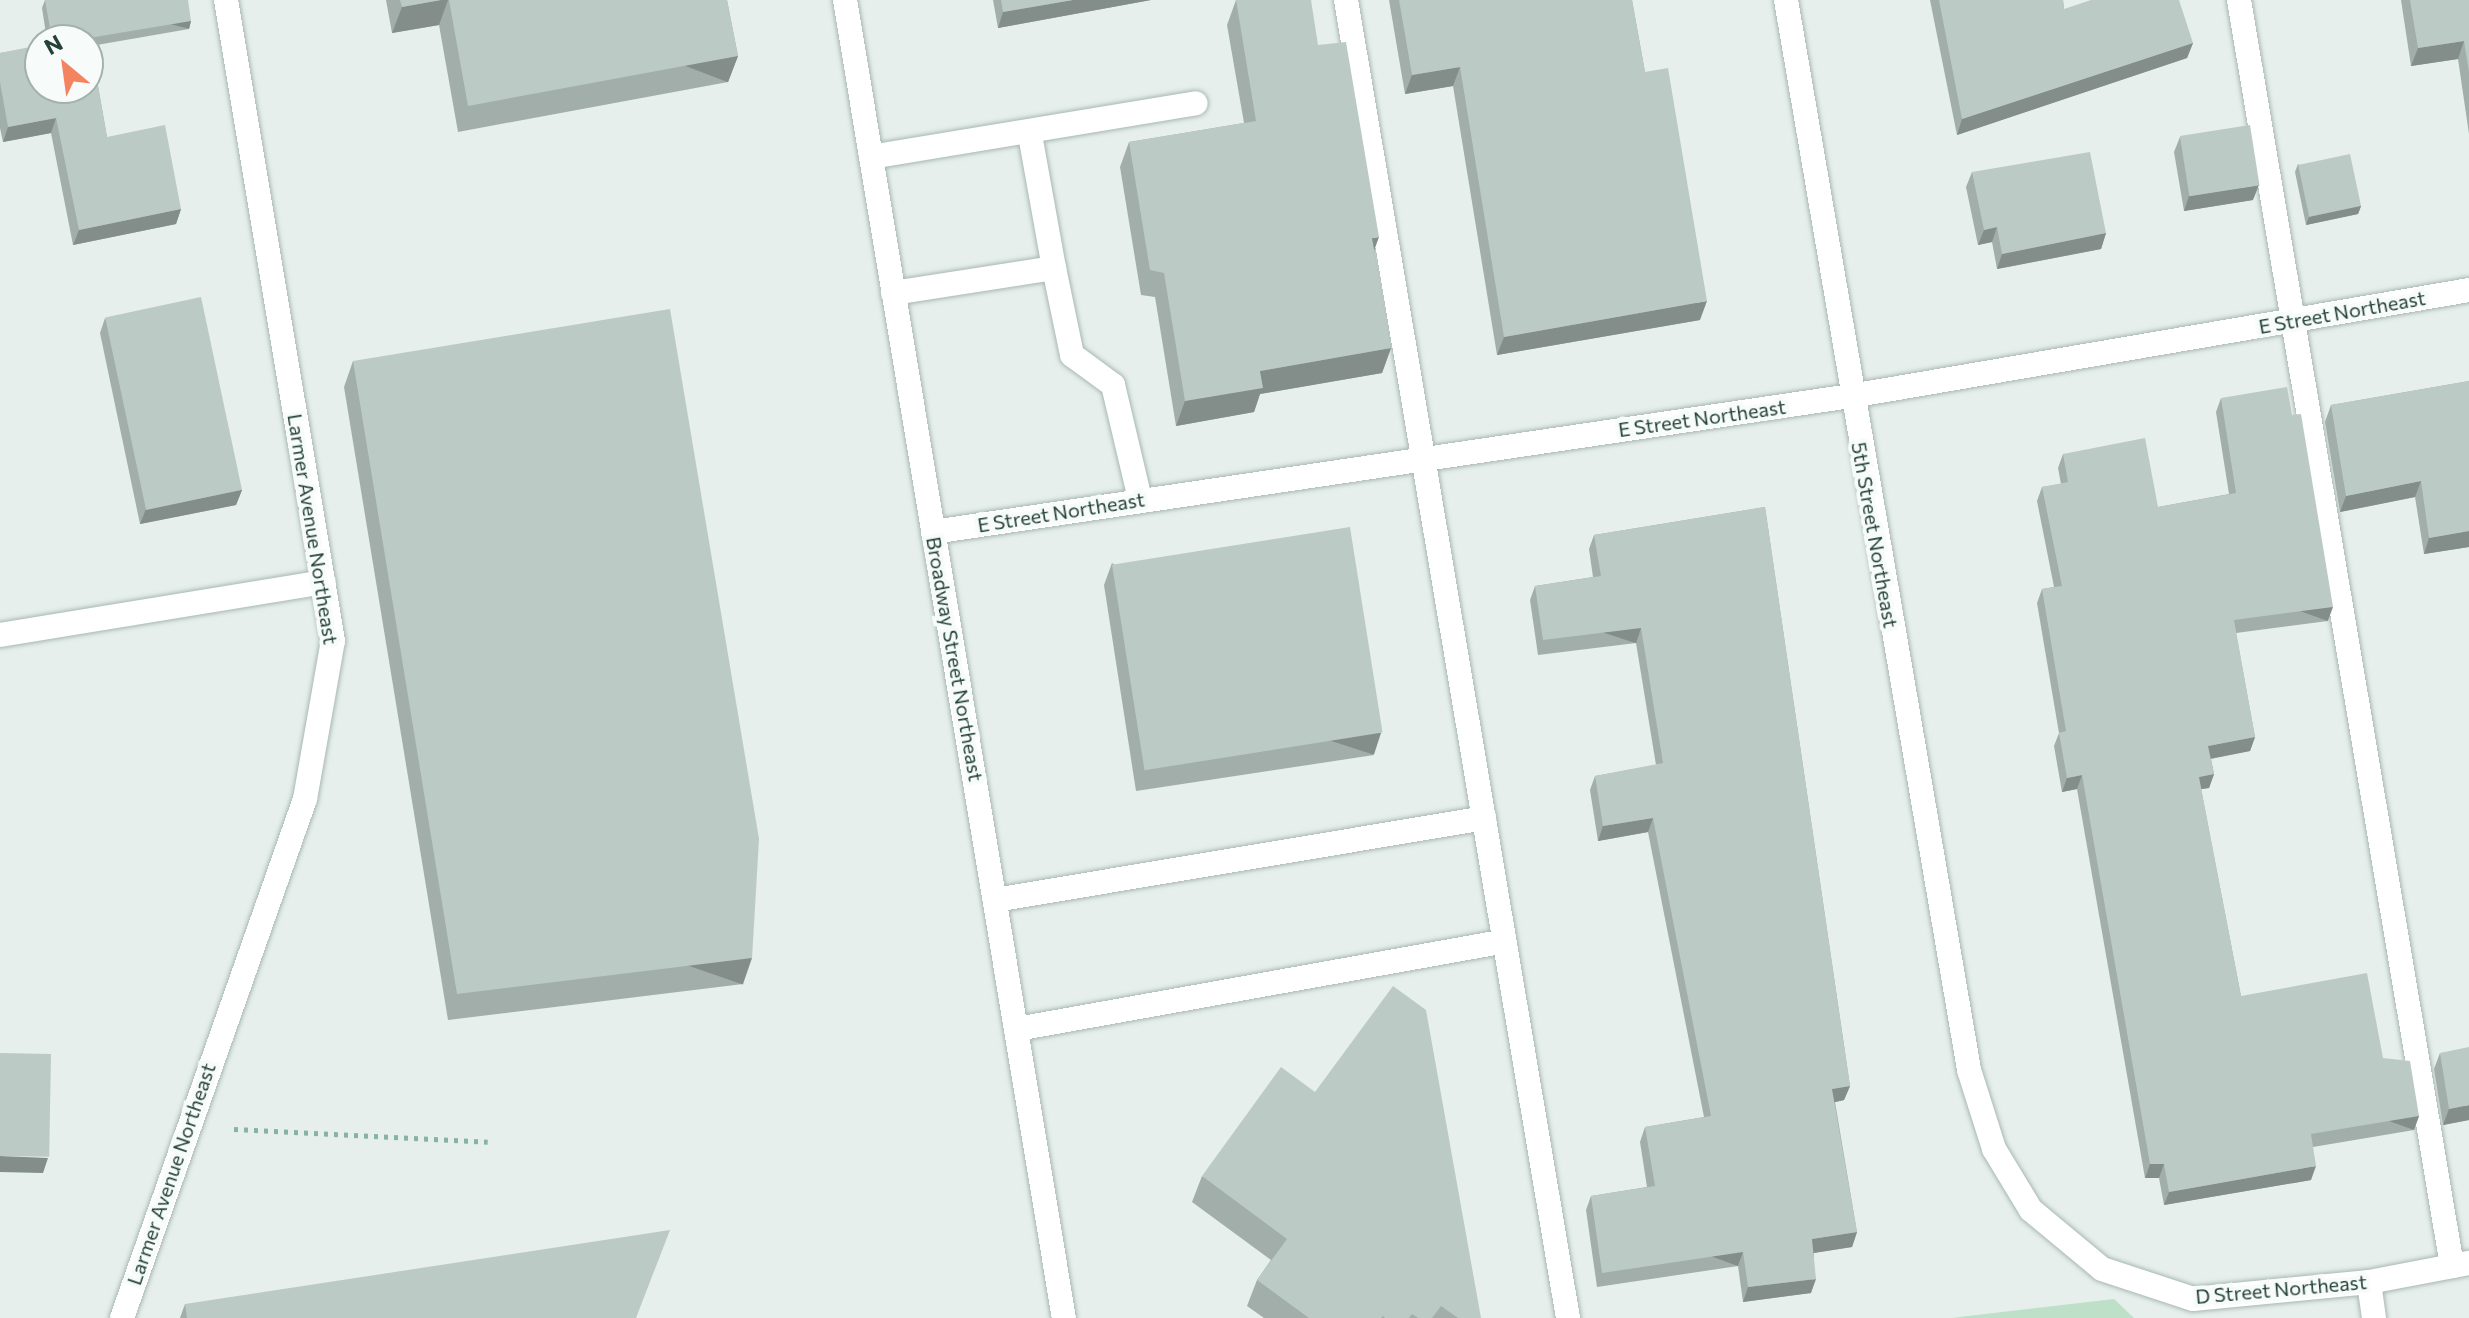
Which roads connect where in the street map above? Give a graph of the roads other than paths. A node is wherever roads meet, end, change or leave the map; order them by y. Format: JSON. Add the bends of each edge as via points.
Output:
{"nodes":[{"id":1,"x":226,"y":0,"type":"edge"},
{"id":2,"x":845,"y":0,"type":"edge"},
{"id":3,"x":1346,"y":0,"type":"edge"},
{"id":4,"x":1786,"y":0,"type":"edge"},
{"id":5,"x":2239,"y":0,"type":"edge"},
{"id":6,"x":1196,"y":103,"type":"dead end"},
{"id":7,"x":1030,"y":135,"type":"junction"},
{"id":8,"x":871,"y":157,"type":"junction"},
{"id":9,"x":1054,"y":268,"type":"junction"},
{"id":10,"x":2469,"y":290,"type":"edge"},
{"id":11,"x":893,"y":293,"type":"junction"},
{"id":12,"x":2295,"y":320,"type":"junction"},
{"id":13,"x":1851,"y":396,"type":"junction"},
{"id":14,"x":1423,"y":459,"type":"junction"},
{"id":15,"x":1140,"y":499,"type":"junction"},
{"id":16,"x":933,"y":532,"type":"junction"},
{"id":17,"x":324,"y":582,"type":"junction"},
{"id":18,"x":0,"y":635,"type":"edge"},
{"id":19,"x":1484,"y":818,"type":"junction"},
{"id":20,"x":995,"y":900,"type":"junction"},
{"id":21,"x":1504,"y":941,"type":"junction"},
{"id":22,"x":1017,"y":1029,"type":"junction"},
{"id":23,"x":1969,"y":1070,"type":"joint"},
{"id":24,"x":2460,"y":1265,"type":"edge"},
{"id":25,"x":2369,"y":1282,"type":"junction"},
{"id":26,"x":122,"y":1318,"type":"edge"},
{"id":27,"x":1064,"y":1318,"type":"edge"},
{"id":28,"x":1568,"y":1318,"type":"edge"},
{"id":29,"x":2374,"y":1318,"type":"edge"}],
"edges":[{"from":1,"to":17,"type":"street","name":"Larmer Avenue Northeast"},
{"from":2,"to":8,"type":"street","name":"Broadway Street Northeast"},
{"from":3,"to":14,"type":"street"},
{"from":4,"to":13,"type":"street","name":"5th Street Northeast"},
{"from":5,"to":12,"type":"street"},
{"from":6,"to":7,"type":"street"},
{"from":7,"to":8,"type":"street"},
{"from":7,"to":9,"type":"street"},
{"from":8,"to":11,"type":"street","name":"Broadway Street Northeast"},
{"from":9,"to":11,"type":"street"},
{"from":9,"to":15,"type":"street","via":[[1072,355],[1113,385]]},
{"from":10,"to":12,"type":"street","name":"E Street Northeast"},
{"from":11,"to":16,"type":"street","name":"Broadway Street Northeast"},
{"from":12,"to":13,"type":"street","name":"E Street Northeast"},
{"from":12,"to":24,"type":"street"},
{"from":13,"to":14,"type":"street","name":"E Street Northeast"},
{"from":13,"to":23,"type":"street","name":"5th Street Northeast"},
{"from":14,"to":15,"type":"street","name":"E Street Northeast"},
{"from":14,"to":19,"type":"street"},
{"from":15,"to":16,"type":"street","name":"E Street Northeast"},
{"from":16,"to":20,"type":"street","name":"Broadway Street Northeast"},
{"from":17,"to":18,"type":"street"},
{"from":17,"to":26,"type":"street","name":"Larmer Avenue Northeast","via":[[330,671],[305,799]]},
{"from":19,"to":20,"type":"street"},
{"from":19,"to":21,"type":"street"},
{"from":20,"to":22,"type":"street","name":"Broadway Street Northeast"},
{"from":21,"to":22,"type":"street"},
{"from":21,"to":28,"type":"street"},
{"from":22,"to":27,"type":"street","name":"Broadway Street Northeast"},
{"from":23,"to":25,"type":"street","name":"D Street Northeast","via":[[1994,1149],[2031,1210],[2102,1269],[2193,1299]]},
{"from":24,"to":25,"type":"street","name":"D Street Northeast"},
{"from":25,"to":29,"type":"street"}]}
